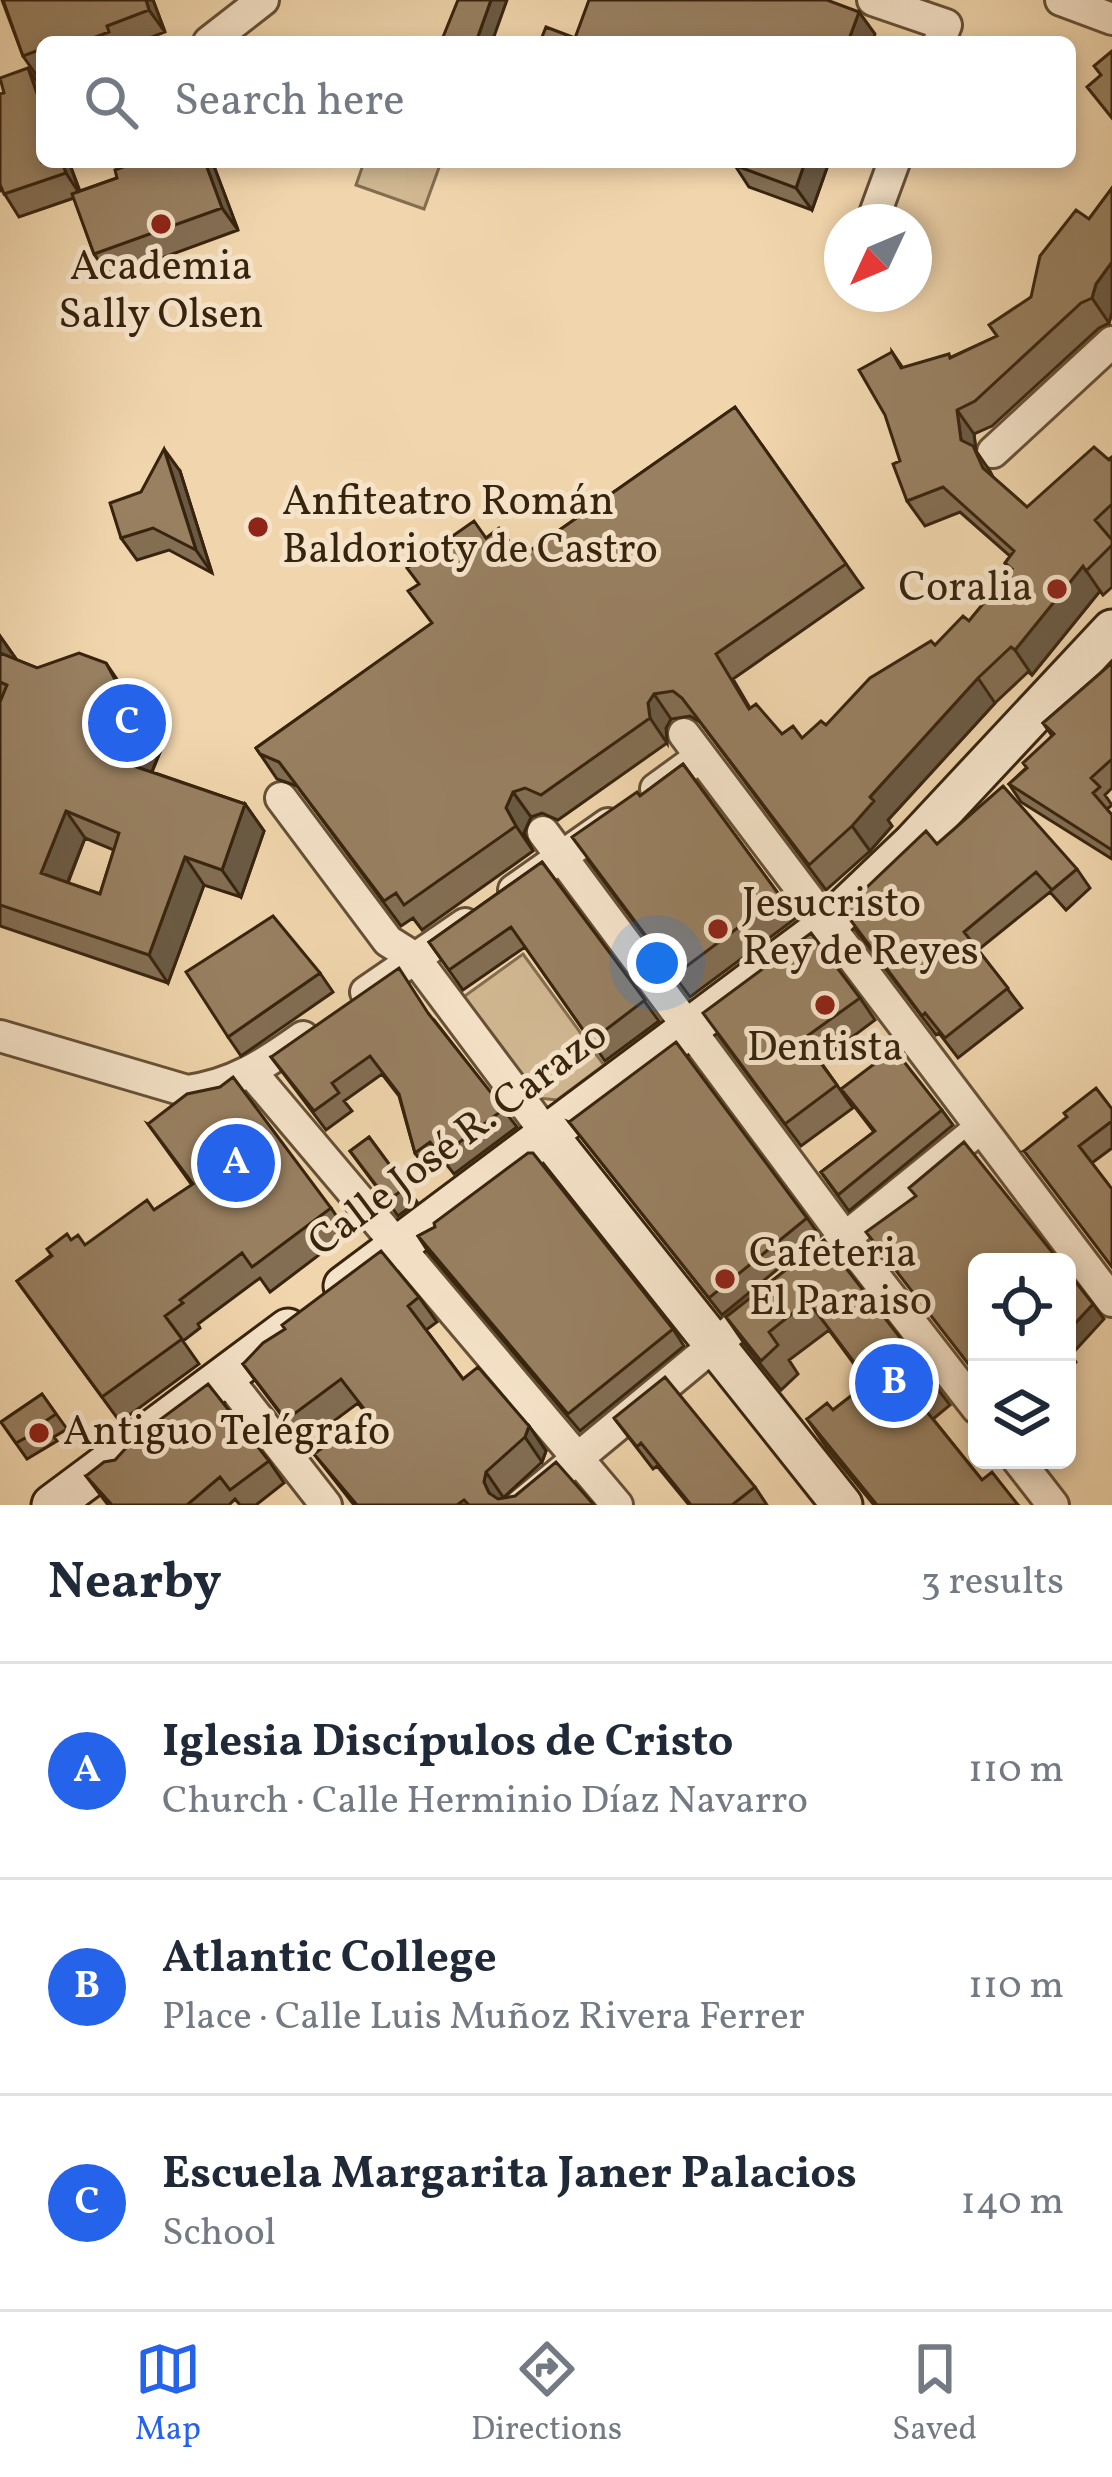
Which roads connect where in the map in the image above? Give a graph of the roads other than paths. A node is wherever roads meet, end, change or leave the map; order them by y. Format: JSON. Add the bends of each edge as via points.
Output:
{"nodes":[{"id":1,"x":262,"y":0,"type":"edge"},
{"id":2,"x":873,"y":0,"type":"edge"},
{"id":3,"x":1061,"y":0,"type":"edge"},
{"id":4,"x":1112,"y":19,"type":"edge"},
{"id":5,"x":217,"y":36,"type":"edge"},
{"id":6,"x":941,"y":36,"type":"edge"},
{"id":7,"x":892,"y":168,"type":"edge"},
{"id":8,"x":879,"y":204,"type":"edge"},
{"id":9,"x":1112,"y":342,"type":"edge"},
{"id":10,"x":993,"y":452,"type":"dead end"},
{"id":11,"x":1112,"y":630,"type":"edge"},
{"id":12,"x":281,"y":798,"type":"dead end"},
{"id":13,"x":552,"y":845,"type":"junction"},
{"id":14,"x":827,"y":925,"type":"junction"},
{"id":15,"x":415,"y":958,"type":"junction"},
{"id":16,"x":688,"y":1028,"type":"junction"},
{"id":17,"x":0,"y":1036,"type":"edge"},
{"id":18,"x":252,"y":1072,"type":"junction"},
{"id":19,"x":979,"y":1129,"type":"junction"},
{"id":20,"x":546,"y":1133,"type":"junction"},
{"id":21,"x":845,"y":1238,"type":"junction"},
{"id":22,"x":397,"y":1246,"type":"junction"},
{"id":23,"x":1112,"y":1301,"type":"edge"},
{"id":24,"x":712,"y":1347,"type":"junction"},
{"id":25,"x":225,"y":1376,"type":"junction"},
{"id":26,"x":968,"y":1396,"type":"edge"},
{"id":27,"x":578,"y":1458,"type":"junction"},
{"id":28,"x":1025,"y":1469,"type":"edge"},
{"id":29,"x":52,"y":1505,"type":"edge"},
{"id":30,"x":326,"y":1505,"type":"edge"},
{"id":31,"x":521,"y":1505,"type":"edge"},
{"id":32,"x":616,"y":1505,"type":"edge"},
{"id":33,"x":842,"y":1505,"type":"edge"},
{"id":34,"x":1053,"y":1505,"type":"edge"}],
"edges":[{"from":1,"to":5,"type":"street"},
{"from":2,"to":6,"type":"street","via":[[946,25]]},
{"from":3,"to":4,"type":"street"},
{"from":7,"to":8,"type":"street"},
{"from":9,"to":10,"type":"street"},
{"from":11,"to":14,"type":"street","name":"Calle José R. Carazo"},
{"from":12,"to":15,"type":"street","via":[[388,940]]},
{"from":13,"to":14,"type":"street","via":[[692,745]]},
{"from":13,"to":15,"type":"street"},
{"from":13,"to":16,"type":"street"},
{"from":14,"to":16,"type":"street","name":"Calle José R. Carazo"},
{"from":14,"to":19,"type":"street"},
{"from":15,"to":18,"type":"street"},
{"from":15,"to":20,"type":"street"},
{"from":16,"to":20,"type":"street","name":"Calle José R. Carazo"},
{"from":16,"to":21,"type":"street"},
{"from":17,"to":18,"type":"street","via":[[187,1090]]},
{"from":18,"to":22,"type":"street"},
{"from":19,"to":21,"type":"street"},
{"from":19,"to":23,"type":"street"},
{"from":20,"to":22,"type":"street","name":"Calle José R. Carazo"},
{"from":20,"to":24,"type":"street"},
{"from":21,"to":24,"type":"street"},
{"from":21,"to":26,"type":"street"},
{"from":22,"to":25,"type":"street","name":"Calle José R. Carazo"},
{"from":22,"to":27,"type":"street"},
{"from":24,"to":27,"type":"street"},
{"from":24,"to":33,"type":"street"},
{"from":25,"to":29,"type":"street","name":"Calle José R. Carazo"},
{"from":25,"to":30,"type":"street"},
{"from":27,"to":31,"type":"street"},
{"from":27,"to":32,"type":"street"},
{"from":28,"to":34,"type":"street"}]}
